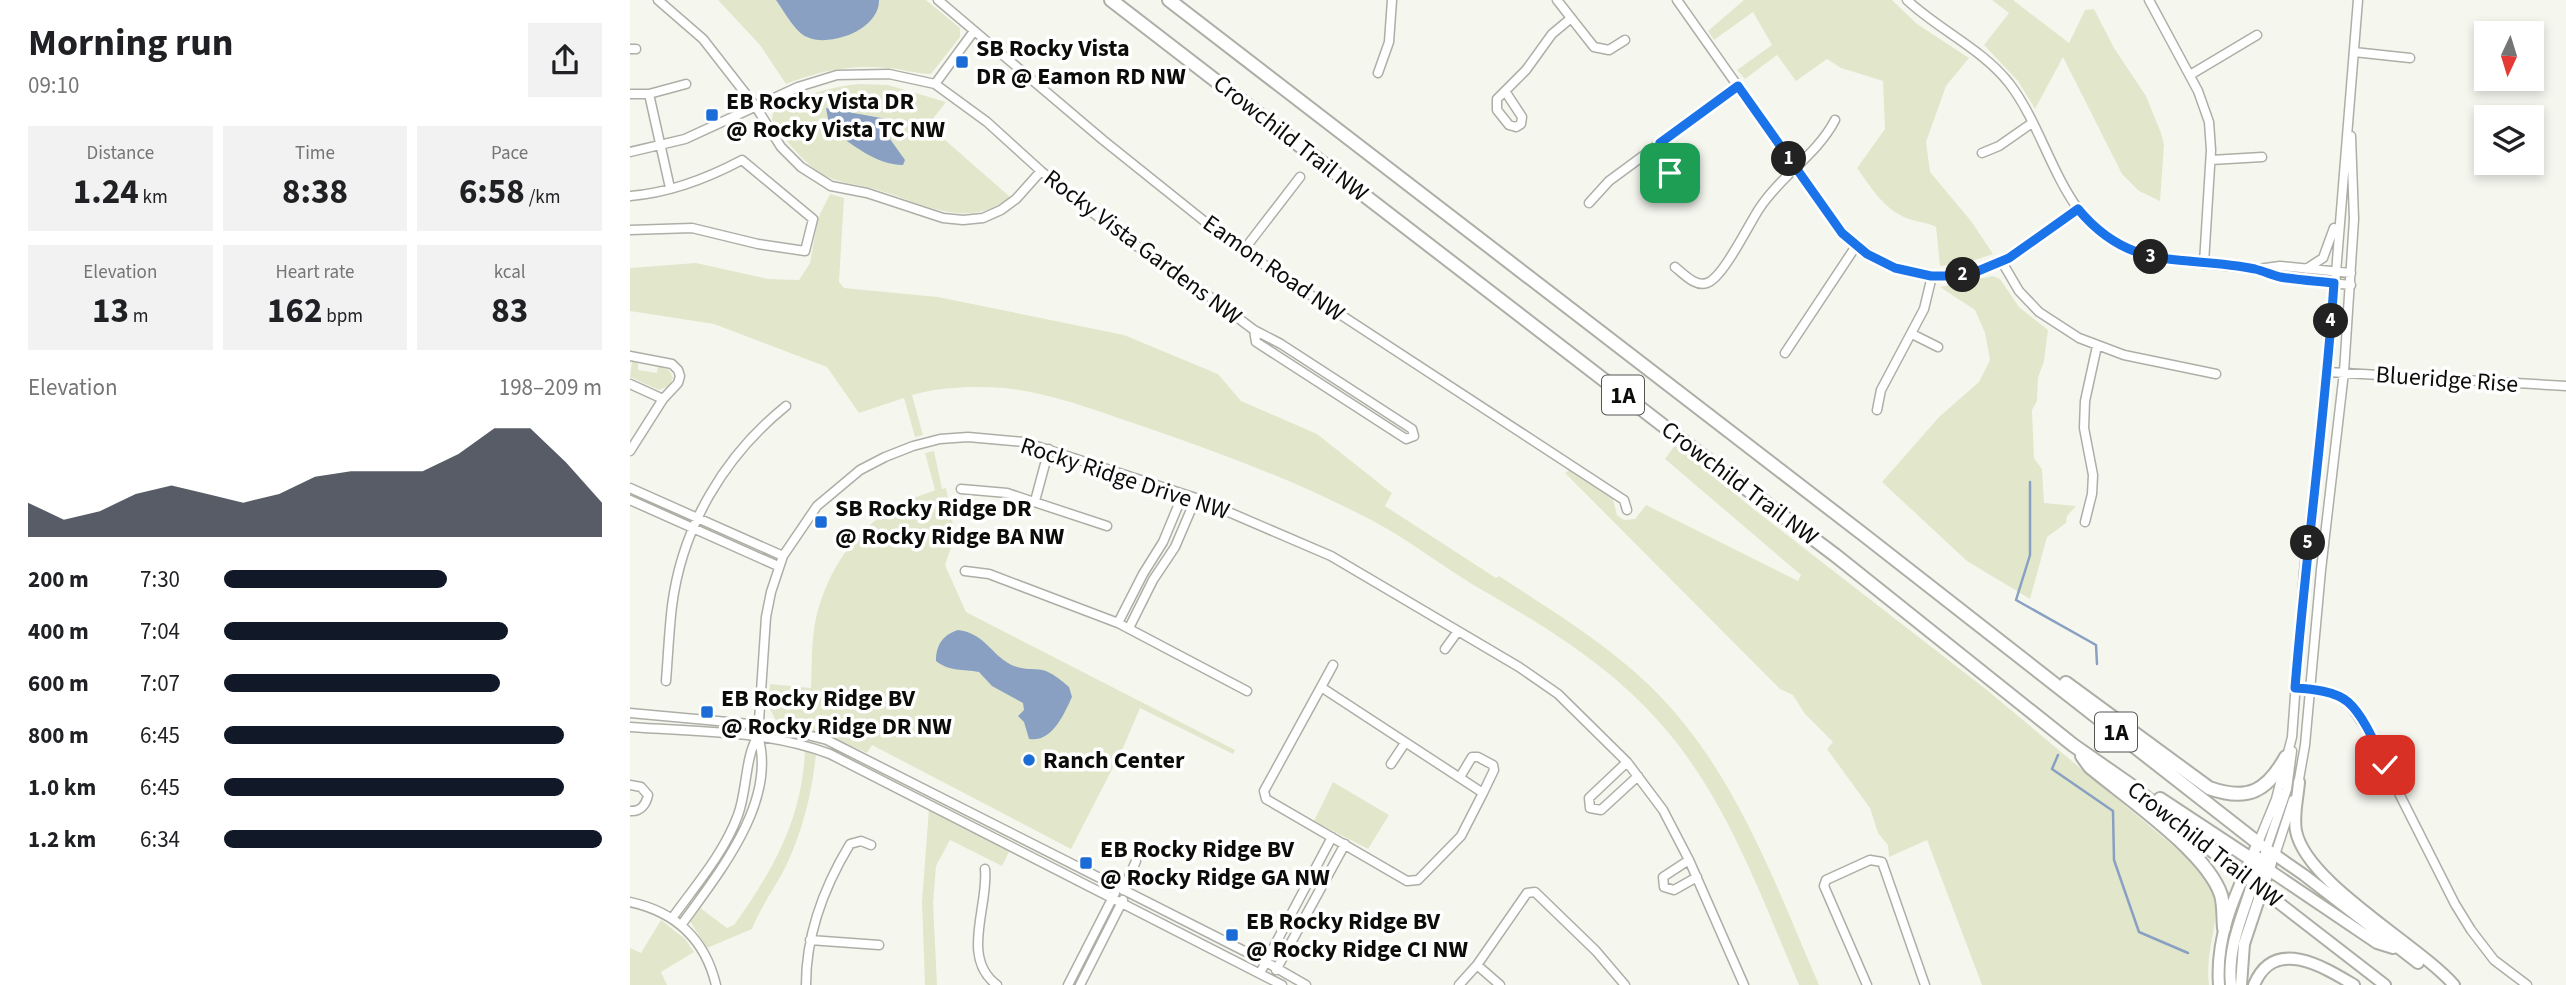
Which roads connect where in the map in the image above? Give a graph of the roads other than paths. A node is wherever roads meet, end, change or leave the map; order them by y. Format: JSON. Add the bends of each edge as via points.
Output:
{"nodes":[{"id":1,"x":658,"y":0,"type":"edge"},
{"id":2,"x":938,"y":0,"type":"edge"},
{"id":3,"x":1111,"y":0,"type":"edge"},
{"id":4,"x":1169,"y":0,"type":"edge"},
{"id":5,"x":1392,"y":0,"type":"edge"},
{"id":6,"x":1557,"y":0,"type":"edge"},
{"id":7,"x":1677,"y":0,"type":"edge"},
{"id":8,"x":1907,"y":0,"type":"edge"},
{"id":9,"x":2149,"y":0,"type":"edge"},
{"id":10,"x":2358,"y":0,"type":"edge"},
{"id":11,"x":1570,"y":19,"type":"junction"},
{"id":12,"x":974,"y":31,"type":"junction"},
{"id":13,"x":2258,"y":35,"type":"dead end"},
{"id":14,"x":1625,"y":40,"type":"dead end"},
{"id":15,"x":2354,"y":52,"type":"junction"},
{"id":16,"x":2410,"y":58,"type":"dead end"},
{"id":17,"x":1378,"y":73,"type":"dead end"},
{"id":18,"x":2190,"y":75,"type":"junction"},
{"id":19,"x":686,"y":84,"type":"dead end"},
{"id":20,"x":935,"y":84,"type":"junction"},
{"id":21,"x":1738,"y":86,"type":"junction"},
{"id":22,"x":1505,"y":92,"type":"dead end"},
{"id":23,"x":630,"y":94,"type":"edge"},
{"id":24,"x":649,"y":94,"type":"junction"},
{"id":25,"x":755,"y":107,"type":"junction"},
{"id":26,"x":2350,"y":119,"type":"junction"},
{"id":27,"x":1835,"y":120,"type":"dead end"},
{"id":28,"x":2032,"y":122,"type":"junction"},
{"id":29,"x":1660,"y":143,"type":"junction"},
{"id":30,"x":630,"y":146,"type":"edge"},
{"id":31,"x":662,"y":146,"type":"junction"},
{"id":32,"x":642,"y":148,"type":"junction"},
{"id":33,"x":1649,"y":151,"type":"junction"},
{"id":34,"x":630,"y":152,"type":"edge"},
{"id":35,"x":1982,"y":153,"type":"dead end"},
{"id":36,"x":2262,"y":157,"type":"dead end"},
{"id":37,"x":2211,"y":160,"type":"junction"},
{"id":38,"x":1795,"y":168,"type":"junction"},
{"id":39,"x":1041,"y":171,"type":"junction"},
{"id":40,"x":1300,"y":177,"type":"dead end"},
{"id":41,"x":670,"y":188,"type":"junction"},
{"id":42,"x":630,"y":195,"type":"edge"},
{"id":43,"x":1590,"y":203,"type":"dead end"},
{"id":44,"x":2340,"y":204,"type":"junction"},
{"id":45,"x":2078,"y":209,"type":"junction"},
{"id":46,"x":630,"y":230,"type":"edge"},
{"id":47,"x":1856,"y":246,"type":"junction"},
{"id":48,"x":1243,"y":251,"type":"junction"},
{"id":49,"x":2002,"y":262,"type":"junction"},
{"id":50,"x":2204,"y":263,"type":"junction"},
{"id":51,"x":1675,"y":267,"type":"dead end"},
{"id":52,"x":2255,"y":269,"type":"junction"},
{"id":53,"x":2305,"y":269,"type":"junction"},
{"id":54,"x":2334,"y":272,"type":"junction"},
{"id":55,"x":2351,"y":273,"type":"junction"},
{"id":56,"x":1931,"y":276,"type":"junction"},
{"id":57,"x":2334,"y":283,"type":"junction"},
{"id":58,"x":2350,"y":285,"type":"junction"},
{"id":59,"x":1254,"y":330,"type":"junction"},
{"id":60,"x":1912,"y":334,"type":"junction"},
{"id":61,"x":2097,"y":346,"type":"junction"},
{"id":62,"x":1938,"y":347,"type":"dead end"},
{"id":63,"x":1785,"y":354,"type":"dead end"},
{"id":64,"x":630,"y":356,"type":"edge"},
{"id":65,"x":2328,"y":372,"type":"junction"},
{"id":66,"x":2344,"y":372,"type":"junction"},
{"id":67,"x":2216,"y":374,"type":"dead end"},
{"id":68,"x":630,"y":384,"type":"edge"},
{"id":69,"x":2566,"y":386,"type":"edge"},
{"id":70,"x":663,"y":399,"type":"junction"},
{"id":71,"x":786,"y":406,"type":"dead end"},
{"id":72,"x":1877,"y":410,"type":"dead end"},
{"id":73,"x":1049,"y":449,"type":"junction"},
{"id":74,"x":630,"y":451,"type":"edge"},
{"id":75,"x":630,"y":488,"type":"edge"},
{"id":76,"x":961,"y":489,"type":"dead end"},
{"id":77,"x":1183,"y":494,"type":"junction"},
{"id":78,"x":1196,"y":498,"type":"junction"},
{"id":79,"x":630,"y":500,"type":"edge"},
{"id":80,"x":1035,"y":501,"type":"junction"},
{"id":81,"x":654,"y":505,"type":"junction"},
{"id":82,"x":1627,"y":510,"type":"dead end"},
{"id":83,"x":698,"y":519,"type":"junction"},
{"id":84,"x":2085,"y":522,"type":"dead end"},
{"id":85,"x":1107,"y":526,"type":"dead end"},
{"id":86,"x":693,"y":528,"type":"junction"},
{"id":87,"x":742,"y":538,"type":"junction"},
{"id":88,"x":1163,"y":542,"type":"junction"},
{"id":89,"x":1175,"y":547,"type":"junction"},
{"id":90,"x":738,"y":548,"type":"junction"},
{"id":91,"x":783,"y":556,"type":"junction"},
{"id":92,"x":778,"y":566,"type":"junction"},
{"id":93,"x":965,"y":571,"type":"dead end"},
{"id":94,"x":1143,"y":574,"type":"junction"},
{"id":95,"x":1153,"y":580,"type":"junction"},
{"id":96,"x":1973,"y":620,"type":"junction"},
{"id":97,"x":1123,"y":626,"type":"junction"},
{"id":98,"x":1458,"y":631,"type":"junction"},
{"id":99,"x":1445,"y":649,"type":"dead end"},
{"id":100,"x":1333,"y":665,"type":"dead end"},
{"id":101,"x":666,"y":681,"type":"dead end"},
{"id":102,"x":1321,"y":687,"type":"junction"},
{"id":103,"x":2295,"y":688,"type":"junction"},
{"id":104,"x":2311,"y":689,"type":"junction"},
{"id":105,"x":1247,"y":691,"type":"dead end"},
{"id":106,"x":630,"y":713,"type":"edge"},
{"id":107,"x":759,"y":724,"type":"junction"},
{"id":108,"x":630,"y":727,"type":"edge"},
{"id":109,"x":758,"y":736,"type":"junction"},
{"id":110,"x":2292,"y":737,"type":"junction"},
{"id":111,"x":1405,"y":743,"type":"junction"},
{"id":112,"x":2073,"y":745,"type":"junction"},
{"id":113,"x":2286,"y":757,"type":"junction"},
{"id":114,"x":1627,"y":762,"type":"junction"},
{"id":115,"x":1391,"y":764,"type":"dead end"},
{"id":116,"x":1638,"y":776,"type":"junction"},
{"id":117,"x":1460,"y":777,"type":"junction"},
{"id":118,"x":2299,"y":782,"type":"junction"},
{"id":119,"x":2129,"y":783,"type":"junction"},
{"id":120,"x":630,"y":785,"type":"edge"},
{"id":121,"x":1483,"y":793,"type":"junction"},
{"id":122,"x":630,"y":811,"type":"edge"},
{"id":123,"x":732,"y":831,"type":"junction"},
{"id":124,"x":741,"y":835,"type":"junction"},
{"id":125,"x":1332,"y":837,"type":"junction"},
{"id":126,"x":1345,"y":844,"type":"junction"},
{"id":127,"x":871,"y":845,"type":"dead end"},
{"id":128,"x":2262,"y":859,"type":"junction"},
{"id":129,"x":1689,"y":860,"type":"junction"},
{"id":130,"x":1136,"y":861,"type":"dead end"},
{"id":131,"x":985,"y":869,"type":"dead end"},
{"id":132,"x":1697,"y":877,"type":"junction"},
{"id":133,"x":2252,"y":882,"type":"junction"},
{"id":134,"x":1123,"y":890,"type":"junction"},
{"id":135,"x":1113,"y":898,"type":"junction"},
{"id":136,"x":630,"y":902,"type":"edge"},
{"id":137,"x":1122,"y":902,"type":"junction"},
{"id":138,"x":673,"y":917,"type":"junction"},
{"id":139,"x":681,"y":924,"type":"junction"},
{"id":140,"x":2224,"y":928,"type":"junction"},
{"id":141,"x":810,"y":940,"type":"junction"},
{"id":142,"x":879,"y":945,"type":"dead end"},
{"id":143,"x":2399,"y":950,"type":"junction"},
{"id":144,"x":1266,"y":962,"type":"junction"},
{"id":145,"x":1476,"y":965,"type":"junction"},
{"id":146,"x":1277,"y":968,"type":"junction"},
{"id":147,"x":1260,"y":973,"type":"junction"},
{"id":148,"x":1271,"y":978,"type":"junction"},
{"id":149,"x":716,"y":985,"type":"edge"},
{"id":150,"x":806,"y":985,"type":"edge"},
{"id":151,"x":997,"y":985,"type":"edge"},
{"id":152,"x":1068,"y":985,"type":"edge"},
{"id":153,"x":1080,"y":985,"type":"edge"},
{"id":154,"x":1282,"y":985,"type":"edge"},
{"id":155,"x":1306,"y":985,"type":"edge"},
{"id":156,"x":1459,"y":985,"type":"edge"},
{"id":157,"x":1500,"y":985,"type":"edge"},
{"id":158,"x":1625,"y":985,"type":"edge"},
{"id":159,"x":1744,"y":985,"type":"edge"},
{"id":160,"x":1867,"y":985,"type":"edge"},
{"id":161,"x":1925,"y":985,"type":"edge"},
{"id":162,"x":2219,"y":985,"type":"edge"},
{"id":163,"x":2231,"y":985,"type":"edge"},
{"id":164,"x":2241,"y":985,"type":"edge"},
{"id":165,"x":2254,"y":985,"type":"edge"},
{"id":166,"x":2354,"y":985,"type":"edge"},
{"id":167,"x":2385,"y":985,"type":"edge"},
{"id":168,"x":2448,"y":985,"type":"edge"},
{"id":169,"x":2454,"y":985,"type":"edge"},
{"id":170,"x":2527,"y":985,"type":"edge"}],
"edges":[{"from":1,"to":25,"type":"street","via":[[703,39]]},
{"from":2,"to":12,"type":"street","name":"Eamon Road NW"},
{"from":3,"to":112,"type":"highway","name":"Crowchild Trail NW","number":"1A","via":[[1835,555]]},
{"from":4,"to":96,"type":"highway","name":"Crowchild Trail NW","number":"1A"},
{"from":5,"to":17,"type":"street","via":[[1389,42]]},
{"from":6,"to":11,"type":"street"},
{"from":7,"to":21,"type":"street"},
{"from":8,"to":28,"type":"street","via":[[1989,61]]},
{"from":9,"to":18,"type":"street"},
{"from":10,"to":15,"type":"street"},
{"from":11,"to":14,"type":"street","via":[[1589,43],[1600,49],[1614,48]]},
{"from":11,"to":22,"type":"street"},
{"from":12,"to":20,"type":"street"},
{"from":12,"to":48,"type":"street","name":"Eamon Road NW"},
{"from":13,"to":18,"type":"street"},
{"from":15,"to":16,"type":"street"},
{"from":15,"to":26,"type":"street"},
{"from":18,"to":37,"type":"street","via":[[2209,121]]},
{"from":19,"to":24,"type":"street"},
{"from":20,"to":25,"type":"street","via":[[889,74],[837,75],[813,80]]},
{"from":20,"to":39,"type":"street","name":"Rocky Vista Gardens NW","via":[[987,122]]},
{"from":21,"to":29,"type":"street"},
{"from":21,"to":38,"type":"street"},
{"from":23,"to":24,"type":"street"},
{"from":24,"to":31,"type":"street"},
{"from":25,"to":31,"type":"street"},
{"from":25,"to":39,"type":"street","via":[[781,147],[831,186],[943,218],[983,218],[1001,210]]},
{"from":26,"to":44,"type":"street"},
{"from":26,"to":55,"type":"street","via":[[2354,170]]},
{"from":27,"to":38,"type":"street","via":[[1828,135]]},
{"from":28,"to":35,"type":"street"},
{"from":28,"to":45,"type":"street"},
{"from":29,"to":33,"type":"street"},
{"from":29,"to":33,"type":"street","via":[[1675,165],[1672,172],[1663,171]]},
{"from":30,"to":32,"type":"street"},
{"from":31,"to":32,"type":"street"},
{"from":31,"to":41,"type":"street"},
{"from":32,"to":34,"type":"street"},
{"from":33,"to":43,"type":"street","via":[[1602,187]]},
{"from":36,"to":37,"type":"street"},
{"from":37,"to":50,"type":"street"},
{"from":38,"to":47,"type":"street"},
{"from":38,"to":51,"type":"street","via":[[1766,198],[1713,280],[1697,283]]},
{"from":39,"to":59,"type":"street","name":"Rocky Vista Gardens NW","via":[[1128,241]]},
{"from":40,"to":48,"type":"street"},
{"from":41,"to":42,"type":"street"},
{"from":41,"to":46,"type":"street","via":[[742,160],[813,219],[805,251],[692,228]]},
{"from":44,"to":53,"type":"street","via":[[2328,250],[2318,263]]},
{"from":44,"to":54,"type":"street"},
{"from":45,"to":49,"type":"street"},
{"from":45,"to":50,"type":"street","via":[[2098,231],[2137,253]]},
{"from":47,"to":56,"type":"street","via":[[1888,265]]},
{"from":47,"to":63,"type":"street"},
{"from":48,"to":82,"type":"street","name":"Eamon Road NW","via":[[1624,500]]},
{"from":49,"to":56,"type":"street","via":[[1964,274]]},
{"from":49,"to":61,"type":"street","via":[[2039,312]]},
{"from":50,"to":52,"type":"street"},
{"from":52,"to":53,"type":"street"},
{"from":52,"to":57,"type":"street","via":[[2279,277]]},
{"from":53,"to":54,"type":"street"},
{"from":54,"to":55,"type":"street"},
{"from":54,"to":57,"type":"street"},
{"from":55,"to":58,"type":"street"},
{"from":56,"to":60,"type":"street","via":[[1924,309]]},
{"from":57,"to":58,"type":"street"},
{"from":57,"to":65,"type":"street"},
{"from":58,"to":66,"type":"street"},
{"from":59,"to":59,"type":"street","name":"Rocky Vista Gardens NW","via":[[1256,342],[1406,439],[1414,436],[1412,429]]},
{"from":60,"to":62,"type":"street"},
{"from":60,"to":72,"type":"street","via":[[1881,390]]},
{"from":61,"to":67,"type":"street"},
{"from":61,"to":84,"type":"street","via":[[2084,401],[2093,475]]},
{"from":64,"to":70,"type":"street","via":[[669,363],[678,370],[678,383]]},
{"from":65,"to":66,"type":"street","name":"Blueridge Rise"},
{"from":65,"to":103,"type":"street"},
{"from":66,"to":69,"type":"street","name":"Blueridge Rise"},
{"from":66,"to":104,"type":"street"},
{"from":68,"to":70,"type":"street"},
{"from":70,"to":74,"type":"street"},
{"from":71,"to":83,"type":"street","via":[[731,461]]},
{"from":73,"to":77,"type":"street","name":"Rocky Ridge Drive NW"},
{"from":73,"to":80,"type":"street"},
{"from":73,"to":91,"type":"street","name":"Rocky Ridge Drive NW","via":[[968,437],[899,451],[860,470],[827,496]]},
{"from":75,"to":81,"type":"street"},
{"from":76,"to":80,"type":"street"},
{"from":77,"to":78,"type":"street","name":"Rocky Ridge Drive NW"},
{"from":77,"to":88,"type":"street"},
{"from":78,"to":89,"type":"street"},
{"from":78,"to":98,"type":"street","name":"Rocky Ridge Drive NW","via":[[1331,556]]},
{"from":79,"to":81,"type":"street"},
{"from":80,"to":85,"type":"street"},
{"from":81,"to":83,"type":"street"},
{"from":81,"to":86,"type":"street"},
{"from":83,"to":86,"type":"street"},
{"from":83,"to":87,"type":"street"},
{"from":86,"to":90,"type":"street"},
{"from":86,"to":101,"type":"street","via":[[675,590]]},
{"from":87,"to":90,"type":"street"},
{"from":87,"to":91,"type":"street"},
{"from":88,"to":89,"type":"street"},
{"from":88,"to":94,"type":"street"},
{"from":89,"to":95,"type":"street"},
{"from":90,"to":92,"type":"street"},
{"from":91,"to":92,"type":"street","name":"Rocky Ridge Drive NW"},
{"from":92,"to":107,"type":"street","name":"Rocky Ridge Drive NW","via":[[766,618]]},
{"from":93,"to":97,"type":"street","via":[[989,574]]},
{"from":94,"to":95,"type":"street"},
{"from":94,"to":97,"type":"street"},
{"from":95,"to":97,"type":"street"},
{"from":96,"to":113,"type":"highway","via":[[1989,626],[2209,788],[2239,794],[2258,790]]},
{"from":96,"to":128,"type":"highway","name":"Crowchild Trail NW","number":"1A"},
{"from":97,"to":105,"type":"street"},
{"from":98,"to":99,"type":"street"},
{"from":98,"to":114,"type":"street","name":"Rocky Ridge Drive NW","via":[[1558,694]]},
{"from":100,"to":102,"type":"street"},
{"from":102,"to":111,"type":"street"},
{"from":102,"to":125,"type":"street","via":[[1264,791],[1266,799]]},
{"from":103,"to":104,"type":"street"},
{"from":103,"to":110,"type":"street"},
{"from":104,"to":118,"type":"street"},
{"from":104,"to":170,"type":"street","via":[[2348,702],[2471,930],[2494,960]]},
{"from":106,"to":107,"type":"street"},
{"from":107,"to":109,"type":"street","name":"Rocky Ridge Drive NW"},
{"from":107,"to":134,"type":"street","via":[[796,730],[842,746]]},
{"from":108,"to":109,"type":"street"},
{"from":109,"to":123,"type":"street","name":"Rocky Ridge Drive NW","via":[[751,747],[746,789]]},
{"from":109,"to":124,"type":"street","name":"Rocky Ridge Drive NW","via":[[760,777]]},
{"from":109,"to":135,"type":"street","via":[[830,754]]},
{"from":110,"to":113,"type":"street"},
{"from":110,"to":128,"type":"street","via":[[2287,789]]},
{"from":111,"to":115,"type":"street"},
{"from":111,"to":117,"type":"street"},
{"from":112,"to":119,"type":"highway","name":"Crowchild Trail NW","number":"1A"},
{"from":112,"to":140,"type":"highway","via":[[2090,767],[2209,870],[2222,897]]},
{"from":113,"to":128,"type":"street"},
{"from":114,"to":116,"type":"street","name":"Rocky Ridge Drive NW"},
{"from":114,"to":116,"type":"street","via":[[1589,798],[1590,808],[1601,810]]},
{"from":116,"to":129,"type":"street","name":"Rocky Ridge Drive NW","via":[[1663,810]]},
{"from":117,"to":121,"type":"street"},
{"from":117,"to":121,"type":"street","via":[[1472,757],[1493,765]]},
{"from":118,"to":128,"type":"street"},
{"from":118,"to":169,"type":"main road","via":[[2296,830],[2307,855],[2327,878]]},
{"from":119,"to":128,"type":"highway"},
{"from":119,"to":133,"type":"highway","name":"Crowchild Trail NW","number":"1A"},
{"from":120,"to":122,"type":"street","via":[[641,786],[648,795],[640,809]]},
{"from":121,"to":126,"type":"street","via":[[1461,836],[1418,880],[1407,881]]},
{"from":123,"to":124,"type":"street"},
{"from":123,"to":138,"type":"street","name":"Rocky Ridge Drive NW"},
{"from":124,"to":139,"type":"street","name":"Rocky Ridge Drive NW"},
{"from":125,"to":126,"type":"street"},
{"from":125,"to":144,"type":"street"},
{"from":126,"to":146,"type":"street"},
{"from":127,"to":141,"type":"street","via":[[850,844],[817,911]]},
{"from":128,"to":133,"type":"main road"},
{"from":128,"to":133,"type":"main road"},
{"from":128,"to":143,"type":"main road","via":[[2377,943]]},
{"from":128,"to":143,"type":"main road","name":"Crowchild Trail NW","number":"1A","via":[[2304,875]]},
{"from":129,"to":132,"type":"street","name":"Rocky Ridge Drive NW"},
{"from":129,"to":132,"type":"street","via":[[1663,877],[1664,887],[1674,890]]},
{"from":130,"to":134,"type":"street"},
{"from":131,"to":151,"type":"street","via":[[979,957],[982,969]]},
{"from":132,"to":159,"type":"street","name":"Rocky Ridge Drive NW"},
{"from":133,"to":140,"type":"main road"},
{"from":133,"to":163,"type":"main road","via":[[2233,940]]},
{"from":133,"to":164,"type":"main road"},
{"from":133,"to":167,"type":"main road","name":"Crowchild Trail NW","number":"1A"},
{"from":134,"to":135,"type":"street"},
{"from":134,"to":137,"type":"street"},
{"from":134,"to":144,"type":"street"},
{"from":135,"to":137,"type":"street"},
{"from":135,"to":152,"type":"street"},
{"from":136,"to":138,"type":"street"},
{"from":137,"to":147,"type":"street"},
{"from":137,"to":153,"type":"street"},
{"from":138,"to":139,"type":"street"},
{"from":139,"to":149,"type":"street","via":[[705,955]]},
{"from":140,"to":162,"type":"main road"},
{"from":141,"to":142,"type":"street"},
{"from":141,"to":150,"type":"street"},
{"from":143,"to":168,"type":"main road","number":"1A"},
{"from":144,"to":146,"type":"street"},
{"from":144,"to":147,"type":"street"},
{"from":145,"to":156,"type":"street"},
{"from":145,"to":157,"type":"street"},
{"from":145,"to":158,"type":"street","via":[[1527,893],[1535,892]]},
{"from":146,"to":148,"type":"street"},
{"from":146,"to":155,"type":"street"},
{"from":147,"to":148,"type":"street"},
{"from":148,"to":154,"type":"street"},
{"from":160,"to":161,"type":"street","via":[[1824,886],[1826,880],[1875,859],[1882,862]]},
{"from":165,"to":166,"type":"main road","via":[[2272,963],[2297,958],[2325,967]]}]}
